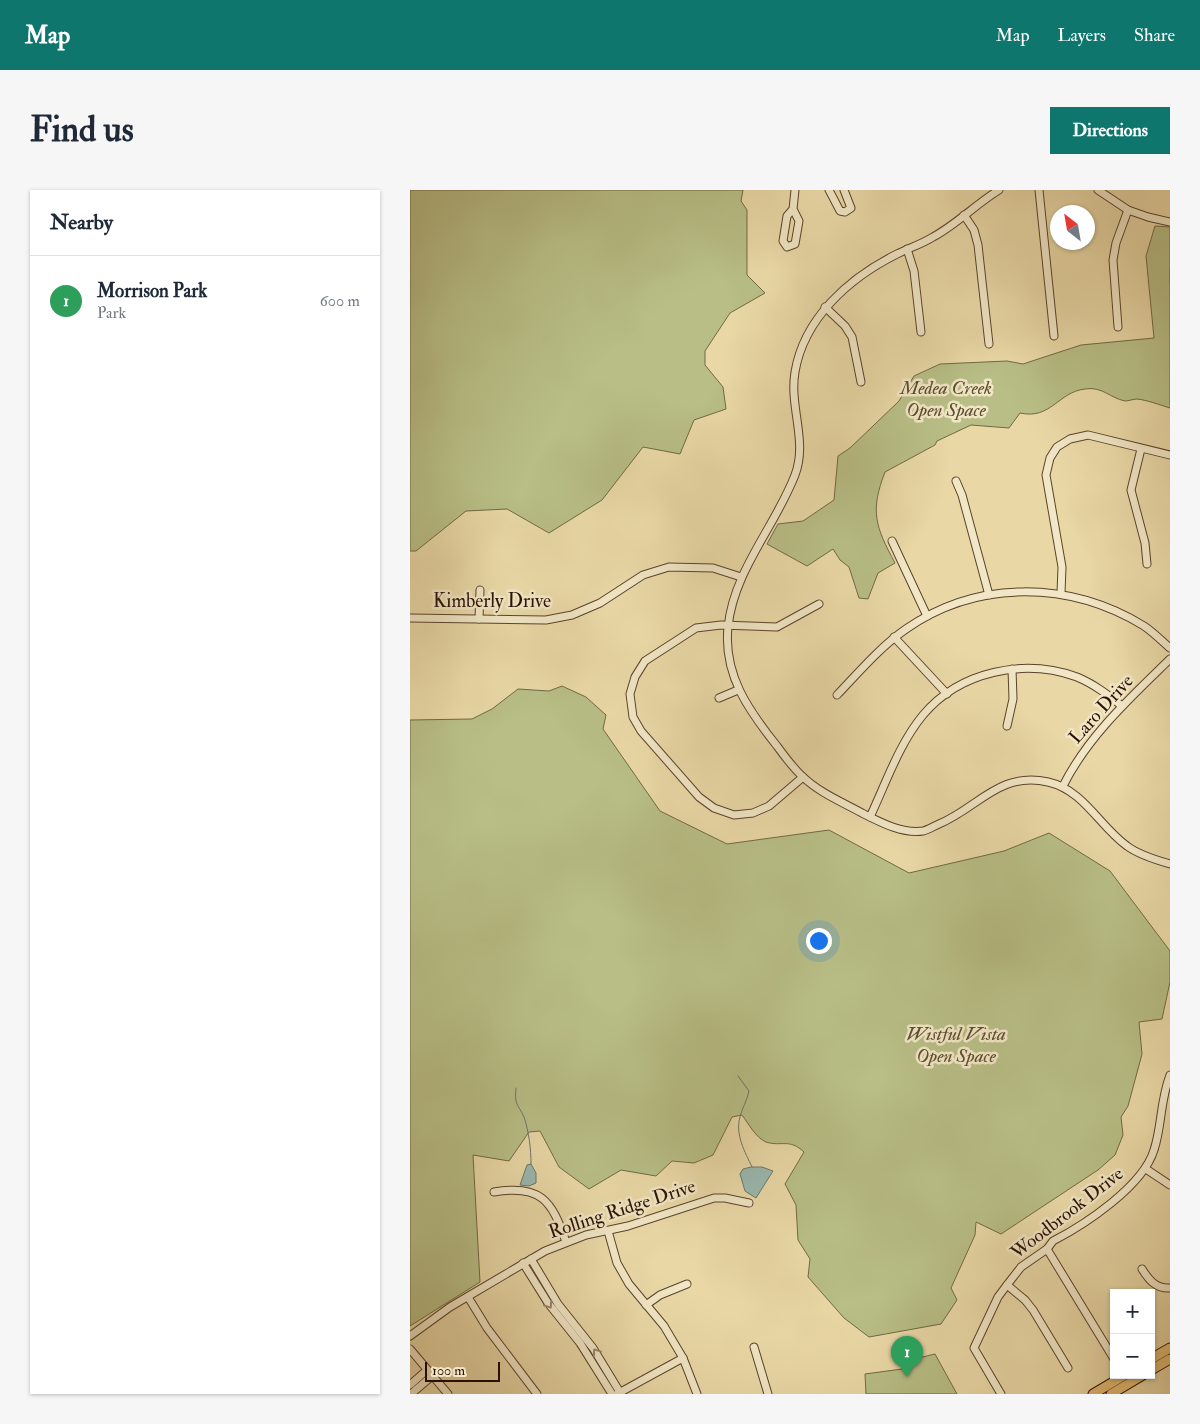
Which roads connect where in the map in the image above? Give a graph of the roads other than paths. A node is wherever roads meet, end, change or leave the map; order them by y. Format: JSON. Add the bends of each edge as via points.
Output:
{"nodes":[{"id":1,"x":795,"y":190,"type":"edge"},
{"id":2,"x":829,"y":190,"type":"edge"},
{"id":3,"x":844,"y":190,"type":"edge"},
{"id":4,"x":999,"y":190,"type":"edge"},
{"id":5,"x":1039,"y":190,"type":"edge"},
{"id":6,"x":1098,"y":190,"type":"edge"},
{"id":7,"x":794,"y":209,"type":"junction"},
{"id":8,"x":1128,"y":210,"type":"junction"},
{"id":9,"x":964,"y":215,"type":"junction"},
{"id":10,"x":1170,"y":222,"type":"edge"},
{"id":11,"x":907,"y":250,"type":"junction"},
{"id":12,"x":825,"y":307,"type":"junction"},
{"id":13,"x":1118,"y":326,"type":"dead end"},
{"id":14,"x":921,"y":332,"type":"dead end"},
{"id":15,"x":1054,"y":336,"type":"dead end"},
{"id":16,"x":989,"y":344,"type":"dead end"},
{"id":17,"x":861,"y":382,"type":"dead end"},
{"id":18,"x":1141,"y":449,"type":"junction"},
{"id":19,"x":1170,"y":455,"type":"edge"},
{"id":20,"x":956,"y":481,"type":"dead end"},
{"id":21,"x":892,"y":541,"type":"dead end"},
{"id":22,"x":1147,"y":564,"type":"dead end"},
{"id":23,"x":741,"y":577,"type":"junction"},
{"id":24,"x":480,"y":590,"type":"dead end"},
{"id":25,"x":1061,"y":593,"type":"junction"},
{"id":26,"x":989,"y":595,"type":"junction"},
{"id":27,"x":819,"y":604,"type":"dead end"},
{"id":28,"x":927,"y":616,"type":"junction"},
{"id":29,"x":410,"y":618,"type":"edge"},
{"id":30,"x":479,"y":619,"type":"junction"},
{"id":31,"x":728,"y":625,"type":"junction"},
{"id":32,"x":894,"y":637,"type":"junction"},
{"id":33,"x":1170,"y":648,"type":"edge"},
{"id":34,"x":1170,"y":659,"type":"edge"},
{"id":35,"x":1012,"y":669,"type":"junction"},
{"id":36,"x":738,"y":690,"type":"junction"},
{"id":37,"x":947,"y":694,"type":"junction"},
{"id":38,"x":837,"y":695,"type":"dead end"},
{"id":39,"x":718,"y":698,"type":"dead end"},
{"id":40,"x":1122,"y":706,"type":"junction"},
{"id":41,"x":1007,"y":726,"type":"dead end"},
{"id":42,"x":803,"y":777,"type":"junction"},
{"id":43,"x":1063,"y":786,"type":"junction"},
{"id":44,"x":870,"y":817,"type":"junction"},
{"id":45,"x":1170,"y":864,"type":"edge"},
{"id":46,"x":1170,"y":1075,"type":"edge"},
{"id":47,"x":1146,"y":1169,"type":"junction"},
{"id":48,"x":1170,"y":1185,"type":"edge"},
{"id":49,"x":494,"y":1192,"type":"dead end"},
{"id":50,"x":749,"y":1203,"type":"dead end"},
{"id":51,"x":608,"y":1230,"type":"junction"},
{"id":52,"x":566,"y":1242,"type":"junction"},
{"id":53,"x":1047,"y":1249,"type":"junction"},
{"id":54,"x":531,"y":1259,"type":"junction"},
{"id":55,"x":524,"y":1263,"type":"junction"},
{"id":56,"x":1142,"y":1269,"type":"dead end"},
{"id":57,"x":686,"y":1284,"type":"dead end"},
{"id":58,"x":1007,"y":1284,"type":"junction"},
{"id":59,"x":1170,"y":1288,"type":"edge"},
{"id":60,"x":468,"y":1298,"type":"junction"},
{"id":61,"x":646,"y":1305,"type":"junction"},
{"id":62,"x":570,"y":1326,"type":"junction"},
{"id":63,"x":410,"y":1336,"type":"edge"},
{"id":64,"x":754,"y":1347,"type":"dead end"},
{"id":65,"x":1170,"y":1348,"type":"edge"},
{"id":66,"x":410,"y":1349,"type":"edge"},
{"id":67,"x":1110,"y":1352,"type":"edge"},
{"id":68,"x":1155,"y":1357,"type":"edge"},
{"id":69,"x":683,"y":1358,"type":"junction"},
{"id":70,"x":1170,"y":1359,"type":"edge"},
{"id":71,"x":1068,"y":1368,"type":"dead end"},
{"id":72,"x":1155,"y":1368,"type":"edge"},
{"id":73,"x":427,"y":1370,"type":"junction"},
{"id":74,"x":432,"y":1376,"type":"junction"},
{"id":75,"x":1123,"y":1379,"type":"edge"},
{"id":76,"x":1124,"y":1379,"type":"edge"},
{"id":77,"x":410,"y":1385,"type":"edge"},
{"id":78,"x":619,"y":1393,"type":"edge"},
{"id":79,"x":411,"y":1394,"type":"edge"},
{"id":80,"x":448,"y":1394,"type":"edge"},
{"id":81,"x":537,"y":1394,"type":"edge"},
{"id":82,"x":612,"y":1394,"type":"edge"},
{"id":83,"x":697,"y":1394,"type":"edge"},
{"id":84,"x":768,"y":1394,"type":"edge"},
{"id":85,"x":1001,"y":1394,"type":"edge"},
{"id":86,"x":1093,"y":1394,"type":"edge"},
{"id":87,"x":1111,"y":1394,"type":"edge"}],
"edges":[{"from":1,"to":7,"type":"street"},
{"from":2,"to":3,"type":"street","via":[[840,211],[845,212],[851,208]]},
{"from":4,"to":9,"type":"street"},
{"from":5,"to":15,"type":"street"},
{"from":6,"to":8,"type":"street"},
{"from":7,"to":7,"type":"street","via":[[787,216],[782,241],[787,247],[795,244],[799,221]]},
{"from":8,"to":10,"type":"street"},
{"from":8,"to":13,"type":"street","via":[[1113,260]]},
{"from":9,"to":11,"type":"street","via":[[933,238]]},
{"from":9,"to":16,"type":"street","via":[[974,230],[978,245]]},
{"from":11,"to":12,"type":"street","via":[[881,263]]},
{"from":11,"to":14,"type":"street","via":[[914,272]]},
{"from":12,"to":17,"type":"street","via":[[852,337]]},
{"from":12,"to":23,"type":"street","via":[[806,336],[795,372],[793,401],[800,439],[795,474]]},
{"from":18,"to":19,"type":"street"},
{"from":18,"to":22,"type":"street","via":[[1131,490]]},
{"from":18,"to":25,"type":"street","via":[[1088,435],[1070,439],[1050,458],[1046,475],[1062,567]]},
{"from":20,"to":26,"type":"street"},
{"from":21,"to":28,"type":"street"},
{"from":23,"to":30,"type":"street","name":"Kimberly Drive","via":[[713,568],[669,567],[643,575],[600,604],[572,615],[546,620]]},
{"from":23,"to":31,"type":"street"},
{"from":24,"to":30,"type":"street"},
{"from":25,"to":26,"type":"street"},
{"from":25,"to":33,"type":"street","via":[[1102,605],[1145,626]]},
{"from":26,"to":28,"type":"street","via":[[960,602]]},
{"from":27,"to":31,"type":"street","via":[[777,627]]},
{"from":28,"to":32,"type":"street"},
{"from":29,"to":30,"type":"street","name":"Kimberly Drive"},
{"from":31,"to":36,"type":"street","via":[[728,654]]},
{"from":31,"to":42,"type":"street","via":[[696,628],[645,660],[630,694],[634,717],[641,731],[698,797],[714,808],[734,814],[753,813],[770,806]]},
{"from":32,"to":37,"type":"street"},
{"from":32,"to":38,"type":"street"},
{"from":34,"to":40,"type":"street","name":"Laro Drive"},
{"from":35,"to":37,"type":"street","via":[[982,676]]},
{"from":35,"to":40,"type":"street","via":[[1038,669],[1077,678],[1102,690]]},
{"from":35,"to":41,"type":"street","via":[[1013,699]]},
{"from":36,"to":39,"type":"street"},
{"from":36,"to":42,"type":"street","via":[[754,717]]},
{"from":37,"to":44,"type":"street","via":[[924,715],[906,741]]},
{"from":40,"to":43,"type":"street","name":"Laro Drive","via":[[1088,745]]},
{"from":42,"to":44,"type":"street","via":[[825,794]]},
{"from":43,"to":44,"type":"street","via":[[1033,780],[1015,781],[1001,786],[949,820],[922,831],[894,828]]},
{"from":43,"to":45,"type":"street","via":[[1083,800],[1104,826],[1129,847]]},
{"from":46,"to":47,"type":"street","name":"Woodbrook Drive","via":[[1159,1116],[1155,1149]]},
{"from":47,"to":48,"type":"street"},
{"from":47,"to":53,"type":"street","name":"Woodbrook Drive","via":[[1118,1198],[1053,1241]]},
{"from":49,"to":52,"type":"street","via":[[519,1189],[537,1193],[556,1214]]},
{"from":50,"to":51,"type":"street","name":"Rolling Ridge Drive","via":[[714,1198]]},
{"from":51,"to":52,"type":"street","name":"Rolling Ridge Drive"},
{"from":51,"to":61,"type":"street","via":[[617,1263]]},
{"from":52,"to":54,"type":"street","name":"Rolling Ridge Drive"},
{"from":53,"to":58,"type":"street","name":"Woodbrook Drive","via":[[1021,1267]]},
{"from":53,"to":67,"type":"street"},
{"from":54,"to":55,"type":"street","name":"Rolling Ridge Drive"},
{"from":54,"to":62,"type":"street"},
{"from":55,"to":60,"type":"street","name":"Rolling Ridge Drive"},
{"from":55,"to":62,"type":"street","one_way":true,"via":[[548,1303]]},
{"from":56,"to":59,"type":"street","via":[[1156,1286]]},
{"from":57,"to":61,"type":"street"},
{"from":58,"to":71,"type":"street","via":[[1034,1310]]},
{"from":58,"to":85,"type":"street","name":"Woodbrook Drive","via":[[974,1348]]},
{"from":60,"to":63,"type":"street","name":"Rolling Ridge Drive"},
{"from":60,"to":81,"type":"street"},
{"from":61,"to":69,"type":"street","via":[[664,1326]]},
{"from":78,"to":62,"type":"street","one_way":true,"via":[[593,1348]]},
{"from":62,"to":82,"type":"street"},
{"from":64,"to":84,"type":"street"},
{"from":65,"to":68,"type":"main road"},
{"from":66,"to":73,"type":"street"},
{"from":69,"to":78,"type":"street"},
{"from":69,"to":83,"type":"street"},
{"from":70,"to":72,"type":"main road"},
{"from":73,"to":74,"type":"street"},
{"from":73,"to":77,"type":"street"},
{"from":74,"to":79,"type":"street"},
{"from":74,"to":80,"type":"street"},
{"from":75,"to":86,"type":"main road"},
{"from":76,"to":87,"type":"main road"}]}
